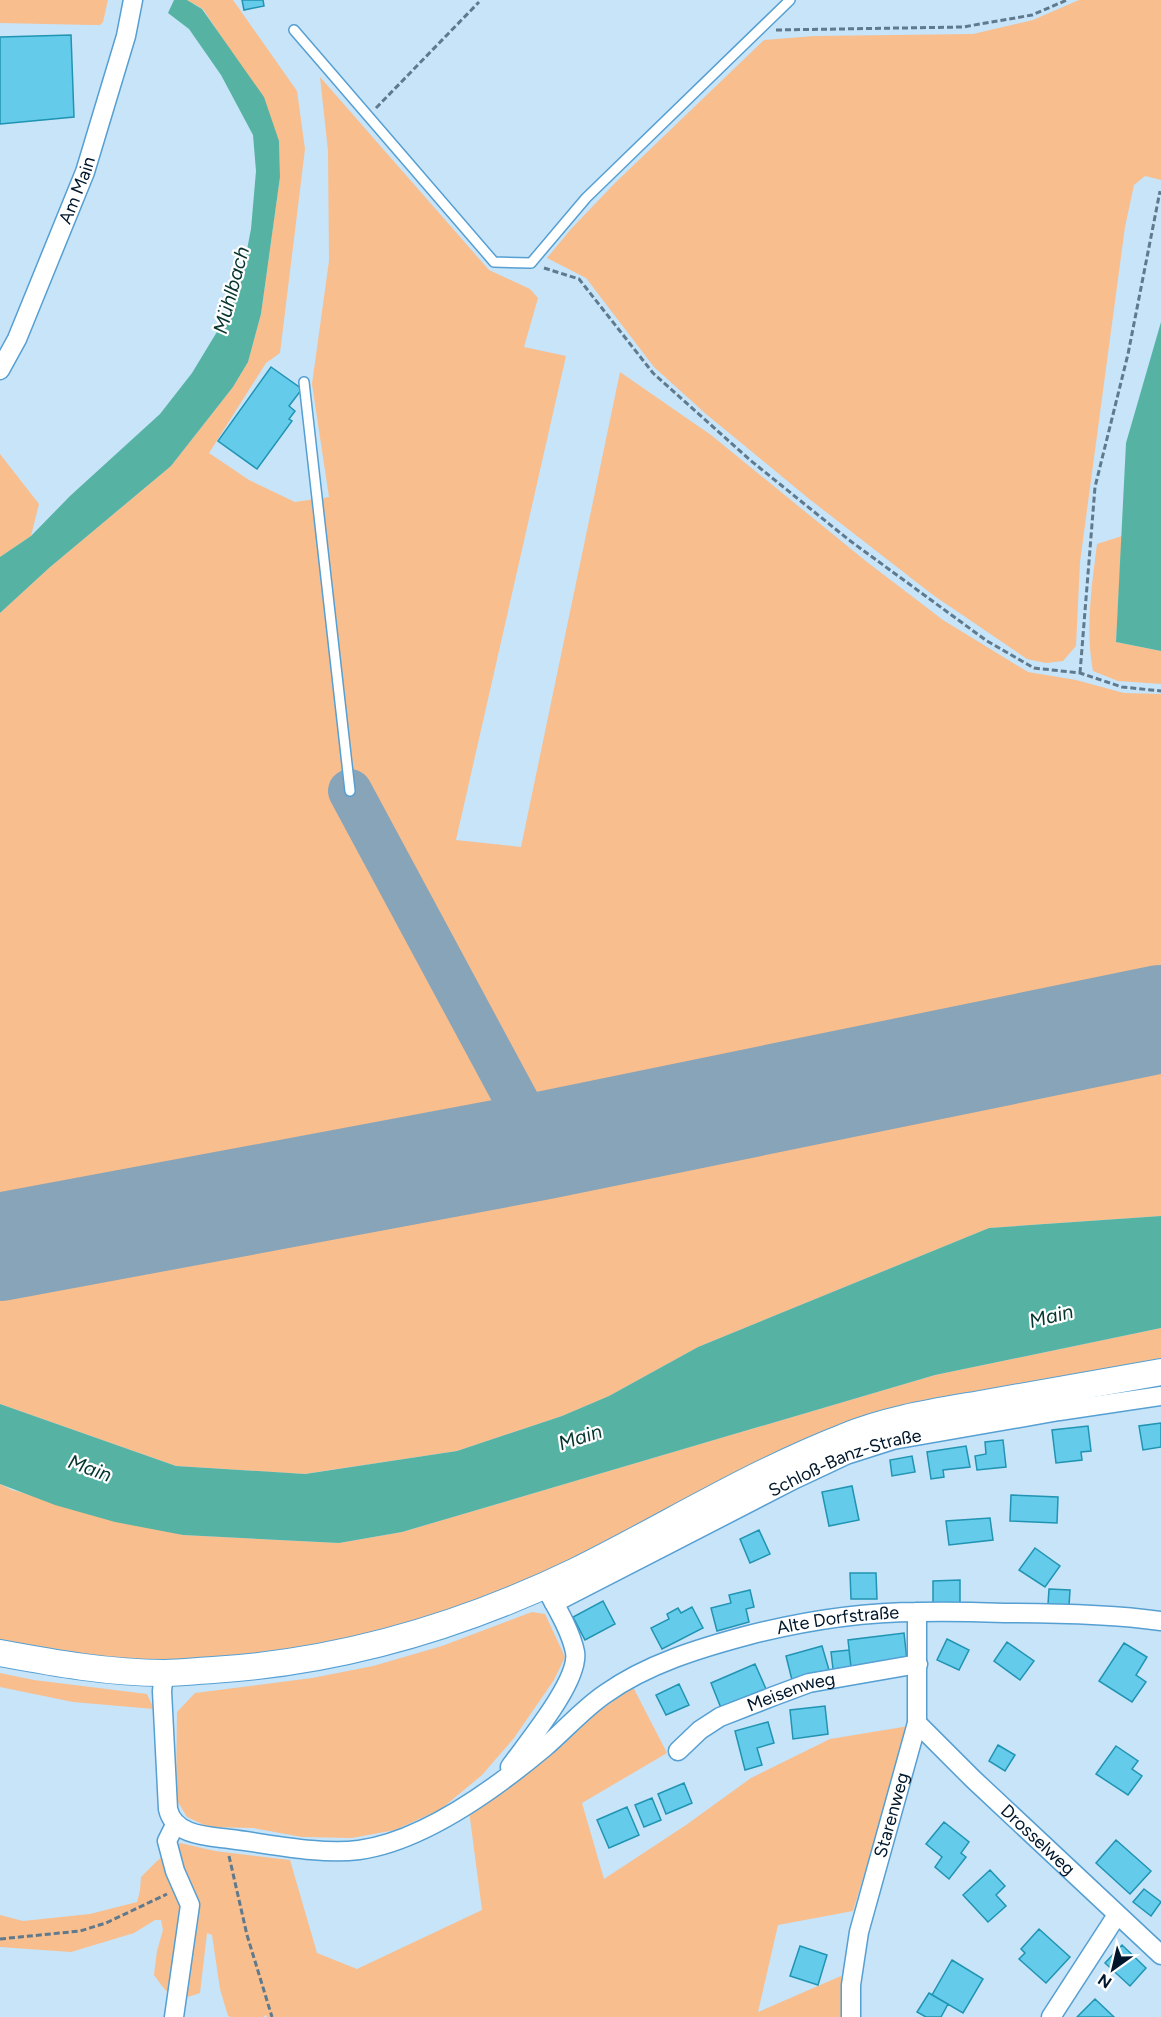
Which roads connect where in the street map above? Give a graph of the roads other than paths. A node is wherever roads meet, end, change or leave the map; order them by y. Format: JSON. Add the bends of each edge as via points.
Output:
{"nodes":[{"id":1,"x":133,"y":0,"type":"edge"},
{"id":2,"x":790,"y":0,"type":"edge"},
{"id":3,"x":294,"y":30,"type":"dead end"},
{"id":4,"x":0,"y":370,"type":"edge"},
{"id":5,"x":304,"y":382,"type":"dead end"},
{"id":6,"x":350,"y":791,"type":"dead end"},
{"id":7,"x":1161,"y":1372,"type":"edge"},
{"id":8,"x":1161,"y":1396,"type":"edge"},
{"id":9,"x":549,"y":1594,"type":"junction"},
{"id":10,"x":917,"y":1612,"type":"junction"},
{"id":11,"x":1161,"y":1621,"type":"edge"},
{"id":12,"x":0,"y":1653,"type":"edge"},
{"id":13,"x":918,"y":1664,"type":"junction"},
{"id":14,"x":164,"y":1673,"type":"junction"},
{"id":15,"x":917,"y":1723,"type":"junction"},
{"id":16,"x":678,"y":1751,"type":"dead end"},
{"id":17,"x":499,"y":1782,"type":"junction"},
{"id":18,"x":175,"y":1825,"type":"junction"},
{"id":19,"x":1117,"y":1915,"type":"junction"},
{"id":20,"x":1161,"y":1955,"type":"edge"},
{"id":21,"x":174,"y":2017,"type":"edge"},
{"id":22,"x":850,"y":2017,"type":"edge"},
{"id":23,"x":1051,"y":2017,"type":"edge"}],
"edges":[{"from":1,"to":4,"type":"street","name":"Am Main","via":[[86,172],[17,339]]},
{"from":2,"to":3,"type":"lane","via":[[586,198],[531,263],[494,262]]},
{"from":5,"to":6,"type":"lane"},
{"from":7,"to":9,"type":"street","via":[[932,1412],[856,1432],[782,1465]]},
{"from":8,"to":9,"type":"street","name":"Schloß-Banz-Straße","via":[[893,1440],[846,1455]]},
{"from":9,"to":14,"type":"street","via":[[380,1645],[319,1658],[259,1667]]},
{"from":9,"to":17,"type":"street","via":[[575,1651],[574,1668],[548,1714]]},
{"from":10,"to":11,"type":"street","name":"Alte Dorfstraße","via":[[1095,1615]]},
{"from":10,"to":13,"type":"street","name":"Starenweg"},
{"from":10,"to":17,"type":"street","name":"Alte Dorfstraße","via":[[803,1624],[748,1635],[659,1665],[608,1691],[548,1745]]},
{"from":12,"to":14,"type":"street","via":[[54,1664]]},
{"from":13,"to":15,"type":"street","name":"Starenweg"},
{"from":13,"to":16,"type":"street","name":"Meisenweg","via":[[809,1683],[720,1717]]},
{"from":14,"to":18,"type":"street","via":[[168,1809]]},
{"from":15,"to":19,"type":"street","name":"Drosselweg"},
{"from":15,"to":22,"type":"street","name":"Starenweg","via":[[858,1932]]},
{"from":17,"to":18,"type":"street","name":"Alte Dorfstraße","via":[[423,1829],[396,1841],[358,1850],[322,1850],[225,1838],[189,1832]]},
{"from":18,"to":21,"type":"street","via":[[167,1841],[190,1905]]},
{"from":19,"to":20,"type":"street","name":"Drosselweg"},
{"from":19,"to":23,"type":"street"}]}
